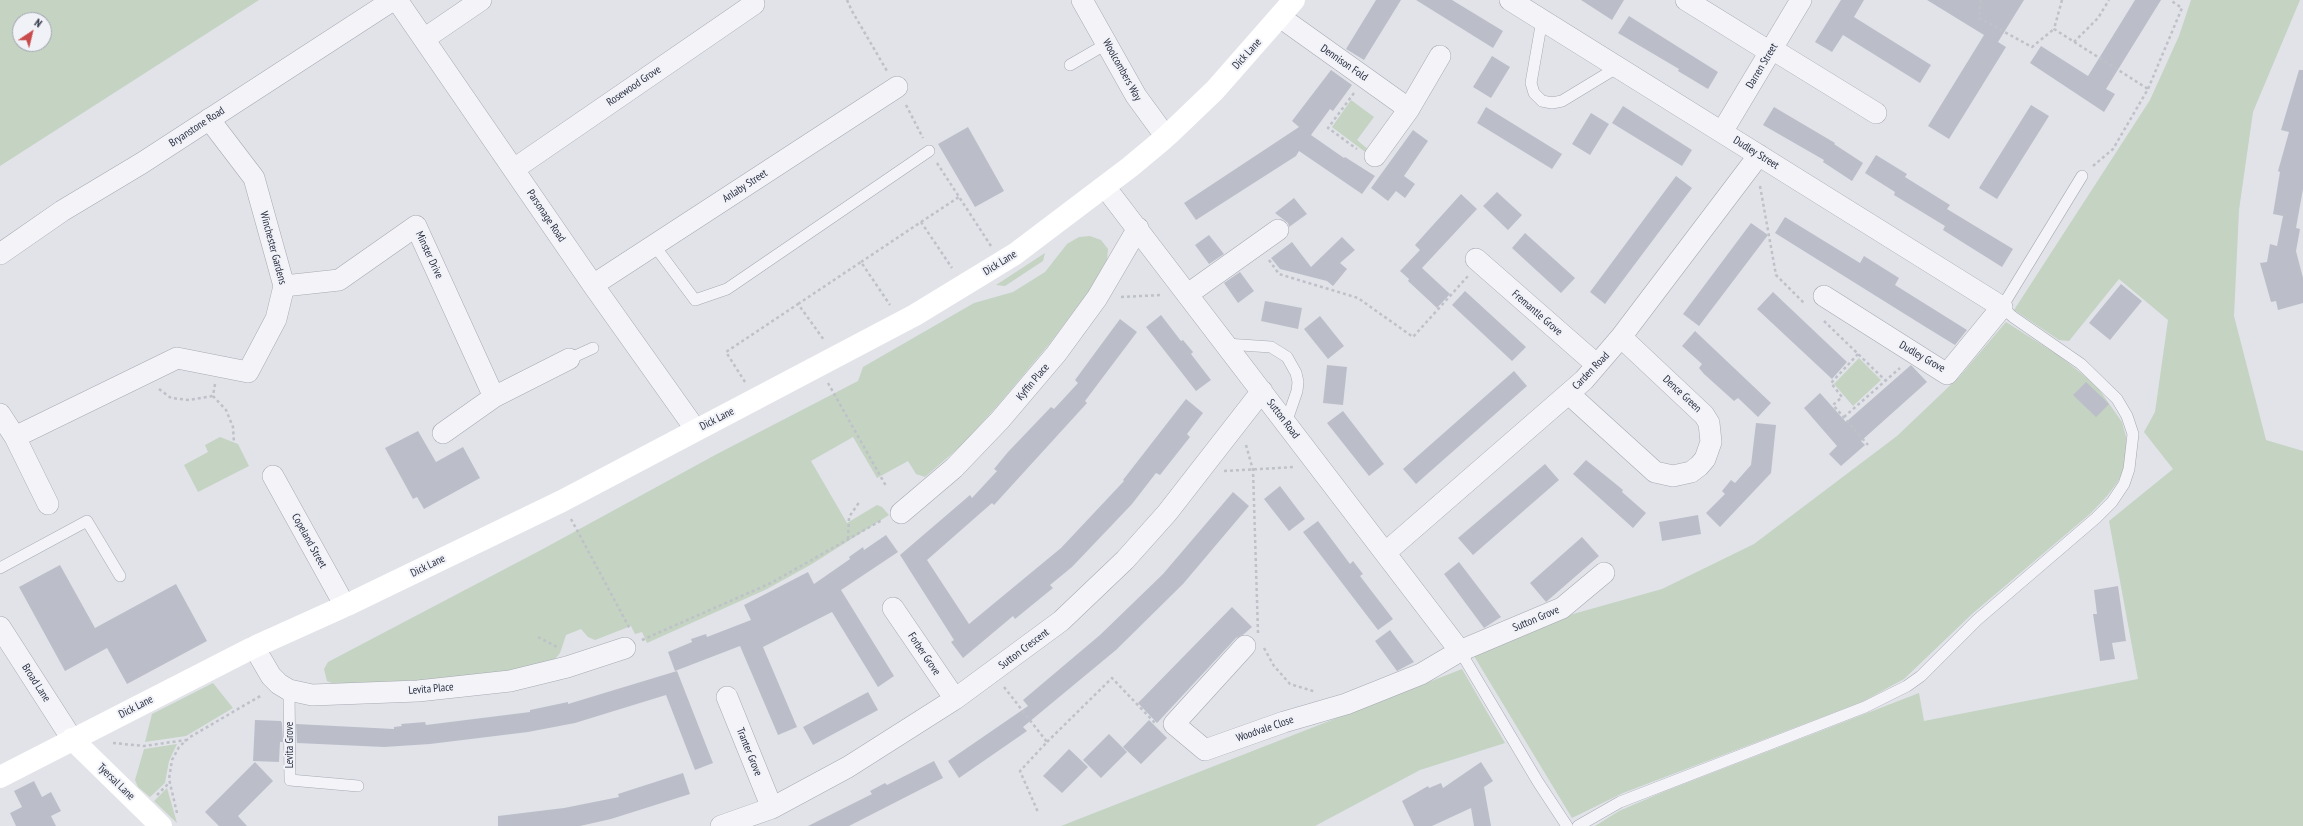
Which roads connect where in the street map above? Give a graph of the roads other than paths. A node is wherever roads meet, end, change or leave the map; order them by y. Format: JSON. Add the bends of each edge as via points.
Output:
{"nodes":[{"id":1,"x":393,"y":0,"type":"edge"},
{"id":2,"x":397,"y":0,"type":"edge"},
{"id":3,"x":481,"y":0,"type":"edge"},
{"id":4,"x":1082,"y":0,"type":"edge"},
{"id":5,"x":1294,"y":0,"type":"edge"},
{"id":6,"x":1510,"y":0,"type":"edge"},
{"id":7,"x":1686,"y":0,"type":"edge"},
{"id":8,"x":1801,"y":0,"type":"edge"},
{"id":9,"x":754,"y":4,"type":"dead end"},
{"id":10,"x":1280,"y":17,"type":"junction"},
{"id":11,"x":1542,"y":20,"type":"junction"},
{"id":12,"x":424,"y":39,"type":"junction"},
{"id":13,"x":1108,"y":44,"type":"junction"},
{"id":14,"x":1771,"y":50,"type":"junction"},
{"id":15,"x":1440,"y":56,"type":"dead end"},
{"id":16,"x":1070,"y":65,"type":"dead end"},
{"id":17,"x":1618,"y":68,"type":"junction"},
{"id":18,"x":896,"y":87,"type":"road end"},
{"id":19,"x":1409,"y":109,"type":"junction"},
{"id":20,"x":1876,"y":113,"type":"dead end"},
{"id":21,"x":209,"y":119,"type":"junction"},
{"id":22,"x":1722,"y":132,"type":"junction"},
{"id":23,"x":1166,"y":137,"type":"junction"},
{"id":24,"x":930,"y":151,"type":"road end"},
{"id":25,"x":1759,"y":155,"type":"junction"},
{"id":26,"x":1375,"y":156,"type":"road end"},
{"id":27,"x":514,"y":169,"type":"junction"},
{"id":28,"x":2082,"y":176,"type":"road end"},
{"id":29,"x":1105,"y":187,"type":"junction"},
{"id":30,"x":1138,"y":228,"type":"junction"},
{"id":31,"x":1278,"y":230,"type":"dead end"},
{"id":32,"x":654,"y":246,"type":"junction"},
{"id":33,"x":0,"y":254,"type":"edge"},
{"id":34,"x":1478,"y":261,"type":"road end"},
{"id":35,"x":284,"y":286,"type":"junction"},
{"id":36,"x":593,"y":286,"type":"junction"},
{"id":37,"x":1188,"y":294,"type":"junction"},
{"id":38,"x":1816,"y":302,"type":"road end"},
{"id":39,"x":2002,"y":306,"type":"junction"},
{"id":40,"x":1621,"y":338,"type":"junction"},
{"id":41,"x":1226,"y":344,"type":"junction"},
{"id":42,"x":593,"y":348,"type":"dead end"},
{"id":43,"x":569,"y":359,"type":"joint"},
{"id":44,"x":1597,"y":365,"type":"junction"},
{"id":45,"x":1262,"y":391,"type":"junction"},
{"id":46,"x":1569,"y":394,"type":"junction"},
{"id":47,"x":494,"y":397,"type":"junction"},
{"id":48,"x":0,"y":414,"type":"edge"},
{"id":49,"x":1286,"y":423,"type":"junction"},
{"id":50,"x":696,"y":430,"type":"junction"},
{"id":51,"x":442,"y":433,"type":"dead end"},
{"id":52,"x":15,"y":436,"type":"junction"},
{"id":53,"x":273,"y":476,"type":"dead end"},
{"id":54,"x":48,"y":504,"type":"dead end"},
{"id":55,"x":901,"y":513,"type":"road end"},
{"id":56,"x":1385,"y":553,"type":"junction"},
{"id":57,"x":0,"y":568,"type":"edge"},
{"id":58,"x":1604,"y":573,"type":"dead end"},
{"id":59,"x":120,"y":576,"type":"dead end"},
{"id":60,"x":345,"y":606,"type":"junction"},
{"id":61,"x":893,"y":608,"type":"dead end"},
{"id":62,"x":0,"y":627,"type":"edge"},
{"id":63,"x":1255,"y":641,"type":"road end"},
{"id":64,"x":631,"y":645,"type":"road end"},
{"id":65,"x":254,"y":647,"type":"junction"},
{"id":66,"x":1460,"y":651,"type":"junction"},
{"id":67,"x":284,"y":687,"type":"junction"},
{"id":68,"x":727,"y":697,"type":"dead end"},
{"id":69,"x":955,"y":699,"type":"junction"},
{"id":70,"x":72,"y":739,"type":"junction"},
{"id":71,"x":0,"y":776,"type":"edge"},
{"id":72,"x":358,"y":786,"type":"dead end"},
{"id":73,"x":772,"y":808,"type":"junction"},
{"id":74,"x":170,"y":822,"type":"edge"},
{"id":75,"x":721,"y":826,"type":"edge"},
{"id":76,"x":1567,"y":826,"type":"edge"},
{"id":77,"x":1578,"y":826,"type":"edge"}],
"edges":[{"from":1,"to":21,"type":"street","name":"Bryanstone Road"},
{"from":2,"to":12,"type":"street","name":"Parsonage Road"},
{"from":3,"to":12,"type":"street"},
{"from":4,"to":13,"type":"street","name":"Woolcombers Way"},
{"from":5,"to":10,"type":"street","name":"Dick Lane"},
{"from":6,"to":11,"type":"street","name":"Dudley Street"},
{"from":7,"to":14,"type":"street"},
{"from":8,"to":14,"type":"street","name":"Darren Street"},
{"from":9,"to":27,"type":"street","name":"Rosewood Grove"},
{"from":10,"to":19,"type":"street","name":"Dennison Fold"},
{"from":10,"to":23,"type":"street","name":"Dick Lane","via":[[1215,90]]},
{"from":11,"to":17,"type":"street","name":"Dudley Street"},
{"from":11,"to":17,"type":"lane","via":[[1531,83],[1534,93],[1542,100],[1552,103],[1562,101]]},
{"from":12,"to":27,"type":"street","name":"Parsonage Road"},
{"from":13,"to":16,"type":"lane"},
{"from":13,"to":23,"type":"street","name":"Woolcombers Way","via":[[1136,96]]},
{"from":14,"to":20,"type":"street"},
{"from":14,"to":22,"type":"street","name":"Darren Street"},
{"from":15,"to":19,"type":"street"},
{"from":17,"to":22,"type":"street","name":"Dudley Street"},
{"from":18,"to":32,"type":"street","name":"Anlaby Street"},
{"from":19,"to":26,"type":"street"},
{"from":21,"to":33,"type":"street","name":"Bryanstone Road","via":[[62,211]]},
{"from":21,"to":35,"type":"street","name":"Winchester Gardens","via":[[254,178]]},
{"from":22,"to":25,"type":"street","name":"Dudley Street"},
{"from":23,"to":29,"type":"street","name":"Dick Lane"},
{"from":24,"to":32,"type":"lane","via":[[727,289],[695,300]]},
{"from":25,"to":39,"type":"street","name":"Dudley Street"},
{"from":25,"to":40,"type":"street","name":"Carden Road"},
{"from":27,"to":36,"type":"street","name":"Parsonage Road"},
{"from":28,"to":39,"type":"lane"},
{"from":29,"to":30,"type":"street","name":"Sutton Road"},
{"from":29,"to":50,"type":"street","name":"Dick Lane","via":[[1002,262],[902,323]]},
{"from":30,"to":37,"type":"street","name":"Sutton Road"},
{"from":30,"to":55,"type":"street","name":"Kyffin Place","via":[[1097,298],[1056,354],[1000,420],[954,468]]},
{"from":31,"to":37,"type":"street"},
{"from":32,"to":36,"type":"street","name":"Anlaby Street"},
{"from":34,"to":44,"type":"street","name":"Fremantle Grove"},
{"from":35,"to":47,"type":"street","name":"Minster Drive","via":[[339,280],[416,226]]},
{"from":35,"to":52,"type":"street","name":"Winchester Gardens","via":[[276,319],[248,372],[177,358]]},
{"from":36,"to":50,"type":"street","name":"Parsonage Road"},
{"from":37,"to":41,"type":"street","name":"Sutton Road"},
{"from":38,"to":39,"type":"street","name":"Dudley Grove","via":[[1916,354],[1946,374]]},
{"from":39,"to":77,"type":"lane","via":[[2013,317],[2085,368],[2117,400],[2128,416],[2133,434],[2129,469],[2124,484],[2112,502],[1977,620],[1921,676],[1907,686],[1865,707],[1620,802]]},
{"from":40,"to":44,"type":"street","name":"Carden Road"},
{"from":40,"to":46,"type":"street","name":"Dence Green","via":[[1704,415],[1709,423],[1711,442],[1705,459],[1699,466],[1691,472],[1673,476],[1654,472]]},
{"from":41,"to":45,"type":"street","name":"Sutton Road"},
{"from":41,"to":49,"type":"lane","via":[[1271,347],[1287,357],[1298,382]]},
{"from":42,"to":43,"type":"lane"},
{"from":43,"to":47,"type":"street"},
{"from":44,"to":46,"type":"street","name":"Carden Road"},
{"from":45,"to":49,"type":"street","name":"Sutton Road"},
{"from":45,"to":69,"type":"street","name":"Sutton Crescent","via":[[1167,513],[1125,560],[1061,621]]},
{"from":46,"to":56,"type":"street","name":"Carden Road"},
{"from":47,"to":51,"type":"street"},
{"from":48,"to":52,"type":"street"},
{"from":49,"to":56,"type":"street","name":"Sutton Road"},
{"from":50,"to":60,"type":"street","name":"Dick Lane","via":[[562,501]]},
{"from":52,"to":54,"type":"street"},
{"from":53,"to":60,"type":"street","name":"Copeland Street"},
{"from":56,"to":66,"type":"street","name":"Sutton Road"},
{"from":57,"to":59,"type":"lane","via":[[87,521]]},
{"from":58,"to":66,"type":"street","name":"Sutton Grove","via":[[1562,608]]},
{"from":60,"to":65,"type":"street","name":"Dick Lane"},
{"from":61,"to":69,"type":"street","name":"Forber Grove"},
{"from":62,"to":70,"type":"street","name":"Broad Lane"},
{"from":63,"to":66,"type":"street","name":"Woodvale Close","via":[[1174,724],[1205,750],[1372,695],[1421,674]]},
{"from":64,"to":67,"type":"street","name":"Levita Place","via":[[567,667],[510,681],[418,691],[312,695]]},
{"from":65,"to":67,"type":"street","via":[[271,676]]},
{"from":65,"to":70,"type":"street","name":"Dick Lane"},
{"from":66,"to":76,"type":"lane"},
{"from":67,"to":72,"type":"lane","name":"Levita Grove","via":[[290,780]]},
{"from":68,"to":73,"type":"street","name":"Tranter Grove"},
{"from":69,"to":73,"type":"street","name":"Sutton Crescent","via":[[848,767]]},
{"from":70,"to":71,"type":"street","name":"Dick Lane"},
{"from":70,"to":74,"type":"street","name":"Tyersal Lane"},
{"from":73,"to":75,"type":"street","name":"Sutton Crescent"}]}
